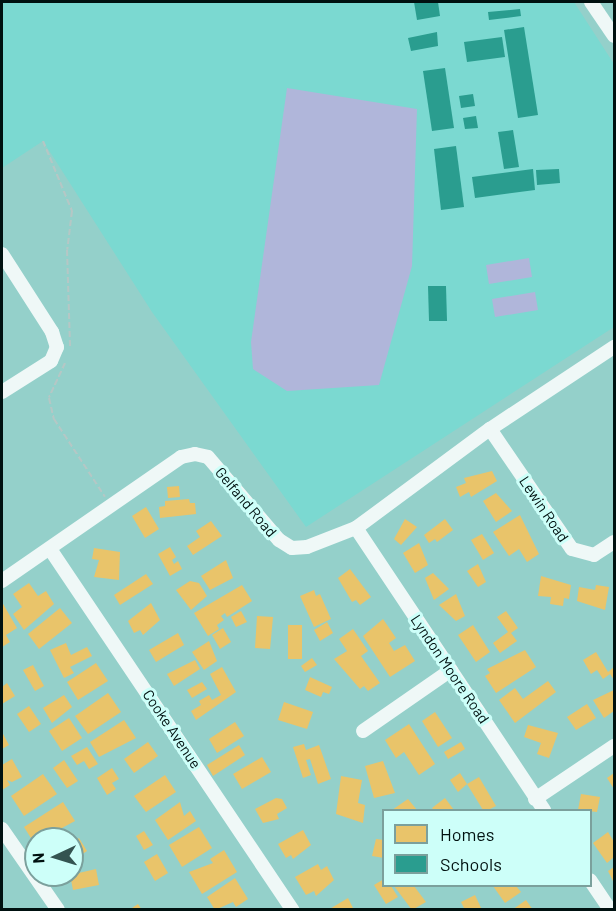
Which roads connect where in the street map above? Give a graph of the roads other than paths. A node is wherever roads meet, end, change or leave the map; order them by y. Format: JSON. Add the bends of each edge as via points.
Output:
{"nodes":[{"id":1,"x":591,"y":2,"type":"edge"},
{"id":2,"x":615,"y":36,"type":"edge"},
{"id":3,"x":2,"y":254,"type":"edge"},
{"id":4,"x":615,"y":347,"type":"edge"},
{"id":5,"x":2,"y":392,"type":"edge"},
{"id":6,"x":489,"y":429,"type":"junction"},
{"id":7,"x":356,"y":528,"type":"junction"},
{"id":8,"x":615,"y":542,"type":"edge"},
{"id":9,"x":50,"y":549,"type":"junction"},
{"id":10,"x":2,"y":581,"type":"edge"},
{"id":11,"x":451,"y":670,"type":"junction"},
{"id":12,"x":363,"y":731,"type":"dead end"},
{"id":13,"x":615,"y":746,"type":"edge"},
{"id":14,"x":538,"y":806,"type":"edge"},
{"id":15,"x":2,"y":829,"type":"edge"},
{"id":16,"x":592,"y":882,"type":"edge"},
{"id":17,"x":58,"y":909,"type":"edge"},
{"id":18,"x":293,"y":909,"type":"edge"},
{"id":19,"x":610,"y":909,"type":"edge"}],
"edges":[{"from":1,"to":2,"type":"street"},
{"from":3,"to":5,"type":"street","via":[[52,332],[57,347],[51,361]]},
{"from":4,"to":6,"type":"street","name":"Gelfand Road"},
{"from":6,"to":7,"type":"street","name":"Gelfand Road"},
{"from":6,"to":8,"type":"street","name":"Lewin Road","via":[[572,549],[594,555]]},
{"from":7,"to":9,"type":"street","name":"Gelfand Road","via":[[307,547],[292,548],[279,540],[208,457],[195,454],[181,457]]},
{"from":7,"to":11,"type":"street","name":"Lyndon Moore Road"},
{"from":9,"to":10,"type":"street","name":"Gelfand Road"},
{"from":9,"to":18,"type":"street","name":"Cooke Avenue"},
{"from":11,"to":12,"type":"street"},
{"from":11,"to":14,"type":"street","name":"Lyndon Moore Road"},
{"from":13,"to":14,"type":"street"},
{"from":15,"to":17,"type":"street"},
{"from":16,"to":19,"type":"street"}]}
